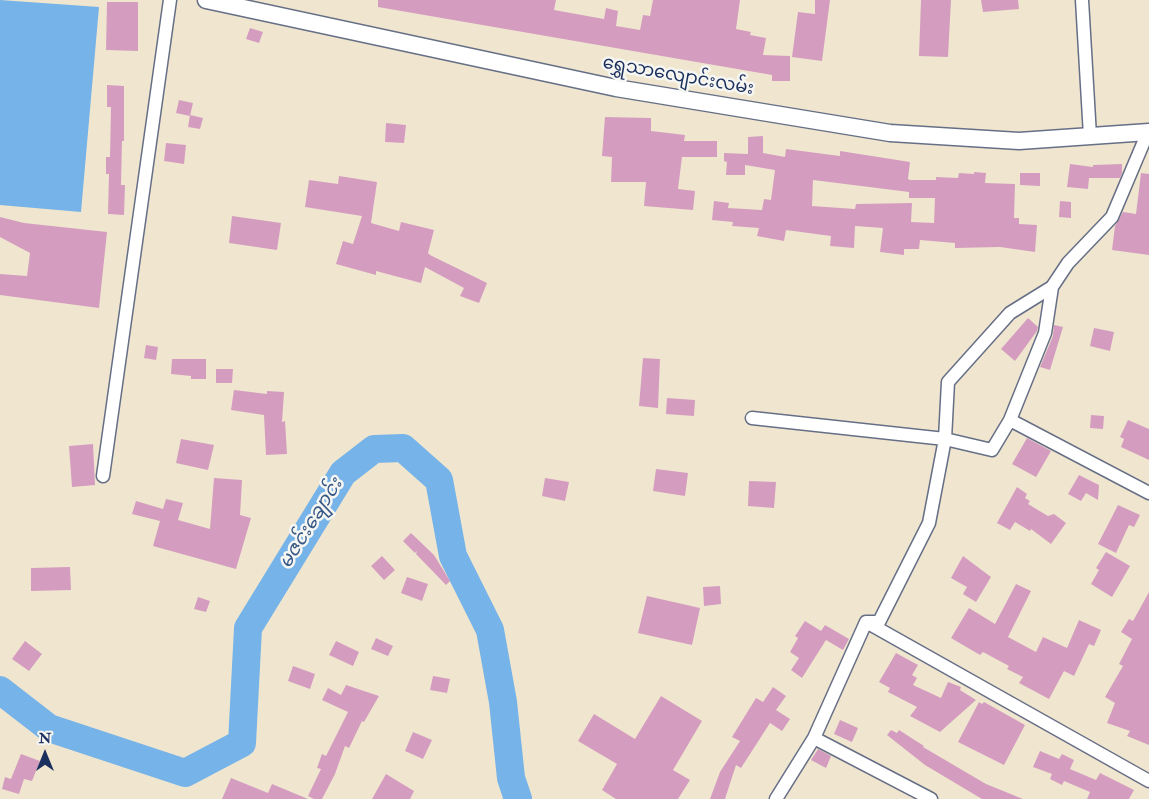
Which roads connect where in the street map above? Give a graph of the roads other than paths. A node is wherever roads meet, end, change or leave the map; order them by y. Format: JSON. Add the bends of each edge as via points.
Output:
{"nodes":[{"id":1,"x":170,"y":0,"type":"edge"},
{"id":2,"x":206,"y":0,"type":"edge"},
{"id":3,"x":1082,"y":0,"type":"edge"},
{"id":4,"x":1149,"y":132,"type":"edge"},
{"id":5,"x":1090,"y":136,"type":"junction"},
{"id":6,"x":1052,"y":287,"type":"junction"},
{"id":7,"x":752,"y":418,"type":"dead end"},
{"id":8,"x":1010,"y":420,"type":"junction"},
{"id":9,"x":945,"y":439,"type":"junction"},
{"id":10,"x":103,"y":476,"type":"dead end"},
{"id":11,"x":1149,"y":493,"type":"edge"},
{"id":12,"x":866,"y":622,"type":"junction"},
{"id":13,"x":814,"y":738,"type":"junction"},
{"id":14,"x":1149,"y":781,"type":"edge"},
{"id":15,"x":776,"y":799,"type":"edge"},
{"id":16,"x":931,"y":799,"type":"edge"}],
"edges":[{"from":1,"to":10,"type":"street"},
{"from":2,"to":5,"type":"street","name":"ရွှေသာလျောင်းလမ်း","via":[[616,88],[880,131],[1018,141]]},
{"from":3,"to":5,"type":"street"},
{"from":4,"to":5,"type":"street","name":"ရွှေသာလျောင်းလမ်း"},
{"from":4,"to":6,"type":"street","via":[[1112,217],[1068,263]]},
{"from":6,"to":8,"type":"street","via":[[1045,333]]},
{"from":6,"to":9,"type":"street","via":[[1010,313],[948,382]]},
{"from":7,"to":9,"type":"street"},
{"from":8,"to":9,"type":"street","via":[[992,450]]},
{"from":8,"to":11,"type":"street"},
{"from":9,"to":12,"type":"street","via":[[928,523],[879,622]]},
{"from":12,"to":13,"type":"street"},
{"from":12,"to":14,"type":"street"},
{"from":13,"to":15,"type":"street"},
{"from":13,"to":16,"type":"street"}]}
